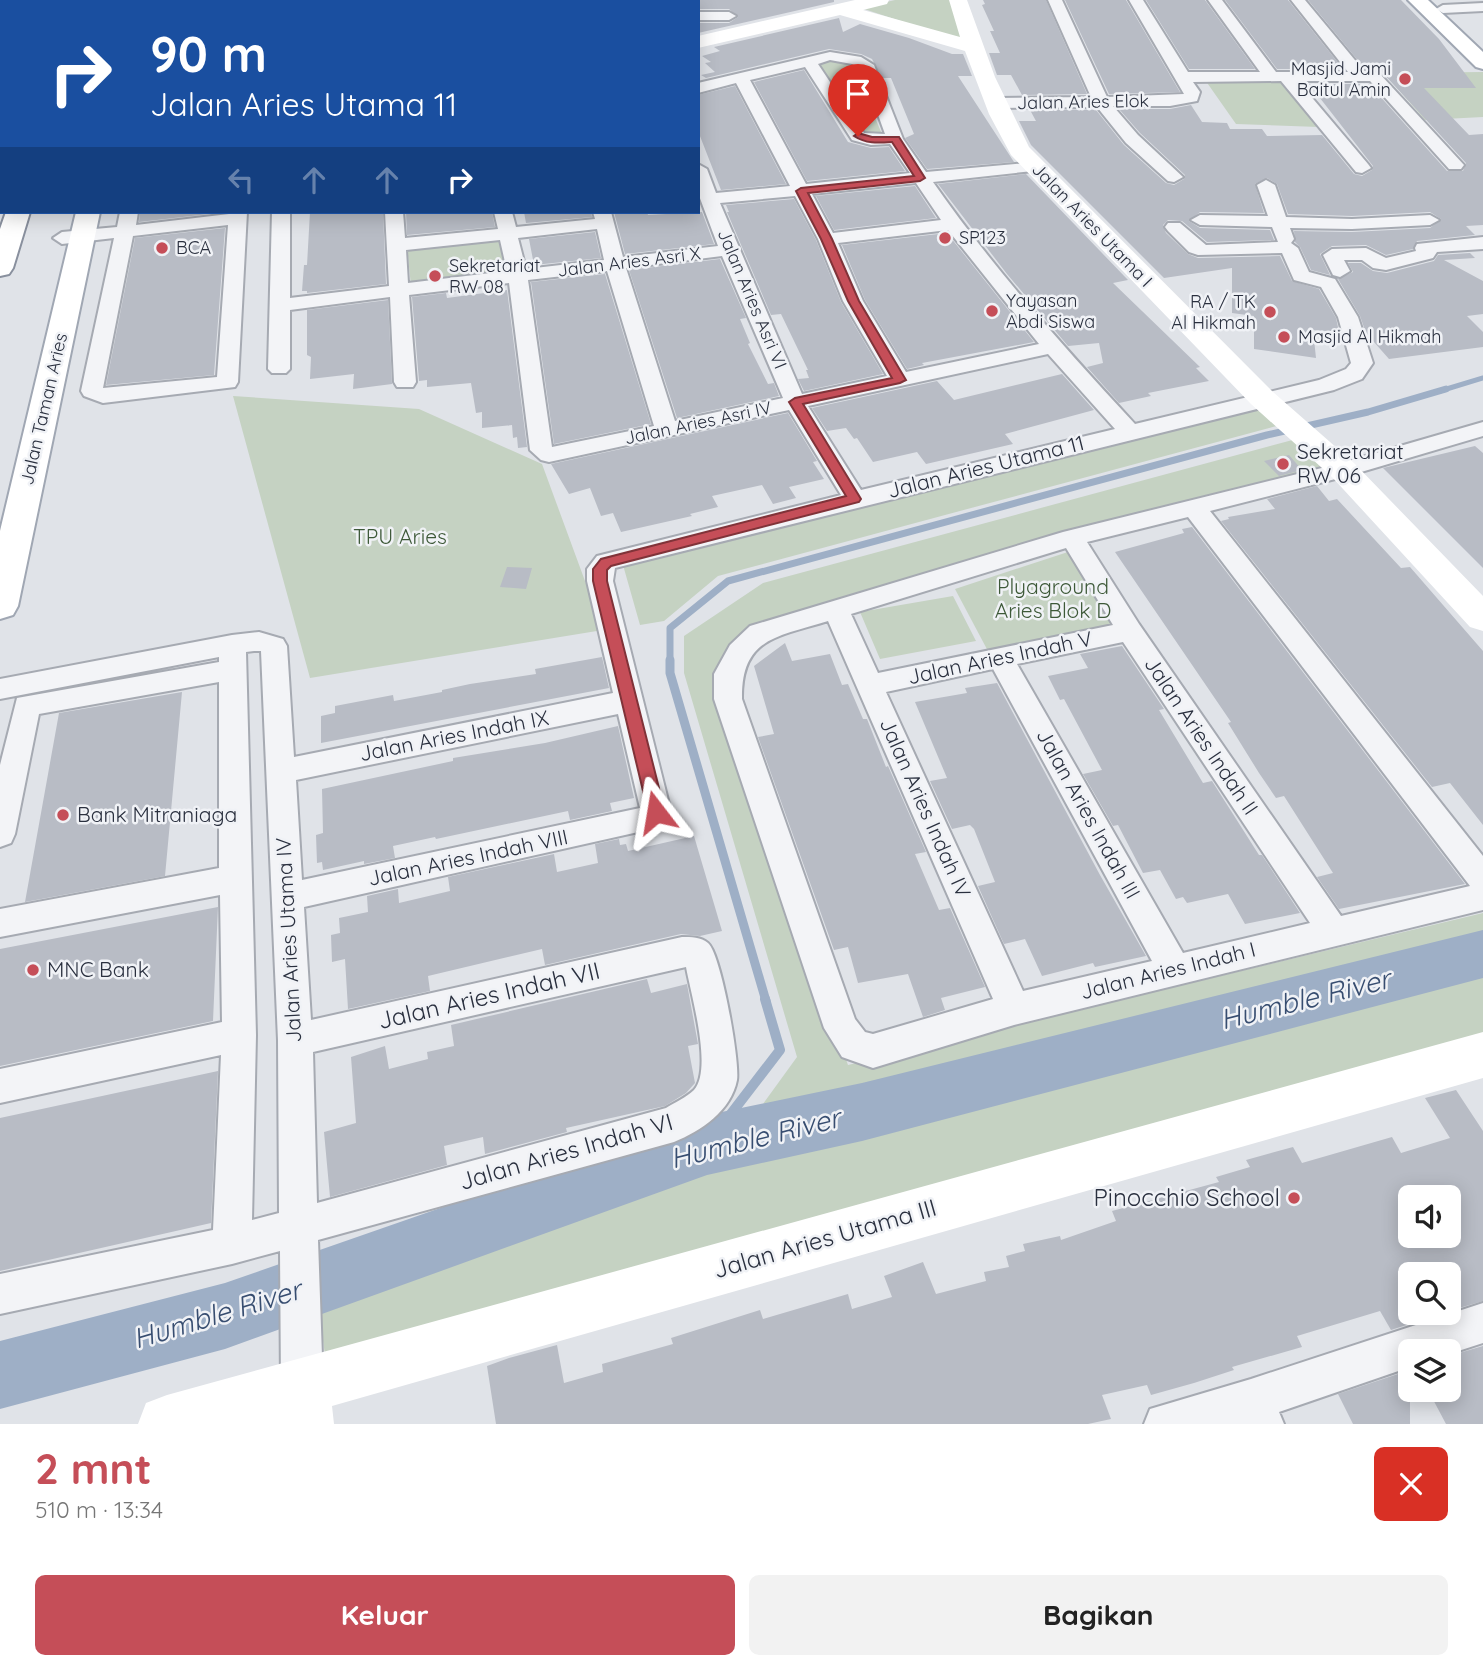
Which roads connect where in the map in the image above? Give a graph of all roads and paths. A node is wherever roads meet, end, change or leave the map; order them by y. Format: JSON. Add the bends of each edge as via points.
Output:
{"nodes":[{"id":1,"x":880,"y":0,"type":"edge"},
{"id":2,"x":958,"y":0,"type":"edge"},
{"id":3,"x":1055,"y":0,"type":"edge"},
{"id":4,"x":1136,"y":0,"type":"edge"},
{"id":5,"x":1215,"y":0,"type":"edge"},
{"id":6,"x":1298,"y":0,"type":"edge"},
{"id":7,"x":1417,"y":0,"type":"edge"},
{"id":8,"x":1438,"y":5,"type":"edge"},
{"id":9,"x":1483,"y":7,"type":"edge"},
{"id":10,"x":839,"y":9,"type":"junction"},
{"id":11,"x":700,"y":16,"type":"edge"},
{"id":12,"x":729,"y":16,"type":"dead end"},
{"id":13,"x":700,"y":42,"type":"edge"},
{"id":14,"x":972,"y":47,"type":"junction"},
{"id":15,"x":1481,"y":56,"type":"edge"},
{"id":16,"x":809,"y":62,"type":"junction"},
{"id":17,"x":1358,"y":74,"type":"junction"},
{"id":18,"x":1182,"y":77,"type":"junction"},
{"id":19,"x":1278,"y":77,"type":"junction"},
{"id":20,"x":741,"y":78,"type":"junction"},
{"id":21,"x":700,"y":88,"type":"edge"},
{"id":22,"x":996,"y":103,"type":"junction"},
{"id":23,"x":1102,"y":103,"type":"junction"},
{"id":24,"x":895,"y":139,"type":"junction"},
{"id":25,"x":1455,"y":165,"type":"dead end"},
{"id":26,"x":1034,"y":166,"type":"junction"},
{"id":27,"x":1362,"y":168,"type":"dead end"},
{"id":28,"x":700,"y":173,"type":"edge"},
{"id":29,"x":1174,"y":177,"type":"dead end"},
{"id":30,"x":920,"y":178,"type":"junction"},
{"id":31,"x":1266,"y":186,"type":"dead end"},
{"id":32,"x":801,"y":191,"type":"junction"},
{"id":33,"x":712,"y":200,"type":"junction"},
{"id":34,"x":17,"y":214,"type":"edge"},
{"id":35,"x":281,"y":214,"type":"edge"},
{"id":36,"x":394,"y":214,"type":"edge"},
{"id":37,"x":503,"y":214,"type":"edge"},
{"id":38,"x":237,"y":216,"type":"edge"},
{"id":39,"x":604,"y":217,"type":"edge"},
{"id":40,"x":1200,"y":220,"type":"dead end"},
{"id":41,"x":1430,"y":220,"type":"dead end"},
{"id":42,"x":127,"y":221,"type":"edge"},
{"id":43,"x":1278,"y":223,"type":"junction"},
{"id":44,"x":75,"y":224,"type":"edge"},
{"id":45,"x":953,"y":224,"type":"junction"},
{"id":46,"x":1174,"y":227,"type":"dead end"},
{"id":47,"x":508,"y":233,"type":"junction"},
{"id":48,"x":827,"y":239,"type":"junction"},
{"id":49,"x":1483,"y":243,"type":"edge"},
{"id":50,"x":397,"y":245,"type":"junction"},
{"id":51,"x":1289,"y":248,"type":"junction"},
{"id":52,"x":729,"y":250,"type":"junction"},
{"id":53,"x":615,"y":264,"type":"junction"},
{"id":54,"x":0,"y":268,"type":"edge"},
{"id":55,"x":1340,"y":271,"type":"dead end"},
{"id":56,"x":518,"y":277,"type":"junction"},
{"id":57,"x":398,"y":291,"type":"junction"},
{"id":58,"x":279,"y":305,"type":"junction"},
{"id":59,"x":1053,"y":347,"type":"junction"},
{"id":60,"x":279,"y":369,"type":"dead end"},
{"id":61,"x":900,"y":380,"type":"junction"},
{"id":62,"x":405,"y":382,"type":"dead end"},
{"id":63,"x":795,"y":402,"type":"junction"},
{"id":64,"x":1274,"y":408,"type":"junction"},
{"id":65,"x":666,"y":429,"type":"junction"},
{"id":66,"x":1130,"y":432,"type":"junction"},
{"id":67,"x":1480,"y":434,"type":"edge"},
{"id":68,"x":1331,"y":459,"type":"junction"},
{"id":69,"x":0,"y":487,"type":"edge"},
{"id":70,"x":855,"y":499,"type":"junction"},
{"id":71,"x":1193,"y":506,"type":"junction"},
{"id":72,"x":1072,"y":538,"type":"junction"},
{"id":73,"x":0,"y":606,"type":"edge"},
{"id":74,"x":835,"y":608,"type":"junction"},
{"id":75,"x":1483,"y":618,"type":"edge"},
{"id":76,"x":1130,"y":631,"type":"junction"},
{"id":77,"x":231,"y":657,"type":"junction"},
{"id":78,"x":1000,"y":658,"type":"junction"},
{"id":79,"x":870,"y":685,"type":"junction"},
{"id":80,"x":0,"y":689,"type":"edge"},
{"id":81,"x":28,"y":694,"type":"junction"},
{"id":82,"x":628,"y":701,"type":"junction"},
{"id":83,"x":279,"y":772,"type":"junction"},
{"id":84,"x":648,"y":819,"type":"joint"},
{"id":85,"x":0,"y":834,"type":"edge"},
{"id":86,"x":235,"y":879,"type":"junction"},
{"id":87,"x":1483,"y":879,"type":"edge"},
{"id":88,"x":1483,"y":893,"type":"edge"},
{"id":89,"x":288,"y":897,"type":"junction"},
{"id":90,"x":0,"y":923,"type":"edge"},
{"id":91,"x":1333,"y":931,"type":"junction"},
{"id":92,"x":682,"y":952,"type":"joint"},
{"id":93,"x":1175,"y":970,"type":"junction"},
{"id":94,"x":1014,"y":1009,"type":"junction"},
{"id":95,"x":239,"y":1035,"type":"junction"},
{"id":96,"x":295,"y":1040,"type":"junction"},
{"id":97,"x":1483,"y":1055,"type":"edge"},
{"id":98,"x":0,"y":1086,"type":"edge"},
{"id":99,"x":299,"y":1241,"type":"junction"},
{"id":100,"x":232,"y":1245,"type":"junction"},
{"id":101,"x":0,"y":1294,"type":"edge"},
{"id":102,"x":1483,"y":1323,"type":"edge"},
{"id":103,"x":302,"y":1391,"type":"edge"},
{"id":104,"x":1257,"y":1412,"type":"edge"},
{"id":105,"x":167,"y":1424,"type":"edge"},
{"id":106,"x":1165,"y":1424,"type":"edge"}],
"edges":[{"from":1,"to":10,"type":"main road"},
{"from":2,"to":14,"type":"main road","name":"Jalan Aries Utama I"},
{"from":3,"to":23,"type":"street"},
{"from":4,"to":18,"type":"street"},
{"from":5,"to":19,"type":"street"},
{"from":6,"to":17,"type":"street"},
{"from":7,"to":15,"type":"main road"},
{"from":8,"to":9,"type":"street"},
{"from":8,"to":15,"type":"main road"},
{"from":10,"to":13,"type":"main road"},
{"from":10,"to":14,"type":"main road"},
{"from":11,"to":12,"type":"street"},
{"from":14,"to":22,"type":"main road","name":"Jalan Aries Utama I"},
{"from":16,"to":20,"type":"street"},
{"from":16,"to":24,"type":"street","via":[[858,136]]},
{"from":16,"to":24,"type":"street","via":[[840,57],[869,68]]},
{"from":17,"to":19,"type":"street"},
{"from":17,"to":25,"type":"street","via":[[1378,78]]},
{"from":18,"to":19,"type":"street"},
{"from":18,"to":23,"type":"street","name":"Jalan Aries Elok","via":[[1191,98]]},
{"from":19,"to":27,"type":"street"},
{"from":20,"to":21,"type":"street"},
{"from":20,"to":32,"type":"street"},
{"from":22,"to":23,"type":"street","name":"Jalan Aries Elok"},
{"from":22,"to":26,"type":"main road","name":"Jalan Aries Utama I","via":[[1019,150]]},
{"from":23,"to":29,"type":"street","via":[[1132,139]]},
{"from":24,"to":30,"type":"street"},
{"from":26,"to":30,"type":"street"},
{"from":26,"to":64,"type":"main road","name":"Jalan Aries Utama I"},
{"from":28,"to":33,"type":"street","name":"Jalan Aries Asri VI"},
{"from":30,"to":32,"type":"street"},
{"from":30,"to":45,"type":"street"},
{"from":31,"to":43,"type":"street"},
{"from":32,"to":33,"type":"street"},
{"from":32,"to":48,"type":"street"},
{"from":33,"to":52,"type":"street","name":"Jalan Aries Asri VI"},
{"from":34,"to":54,"type":"main road"},
{"from":35,"to":58,"type":"street"},
{"from":36,"to":50,"type":"street"},
{"from":37,"to":47,"type":"street"},
{"from":38,"to":42,"type":"street"},
{"from":38,"to":42,"type":"street","via":[[227,382],[103,397],[92,391]]},
{"from":39,"to":47,"type":"street"},
{"from":39,"to":53,"type":"street"},
{"from":40,"to":43,"type":"street"},
{"from":41,"to":43,"type":"street"},
{"from":42,"to":44,"type":"street"},
{"from":43,"to":51,"type":"street"},
{"from":44,"to":69,"type":"main road","name":"Jalan Taman Aries"},
{"from":44,"to":73,"type":"main road","name":"Jalan Taman Aries"},
{"from":45,"to":48,"type":"street"},
{"from":45,"to":59,"type":"street"},
{"from":46,"to":51,"type":"street","via":[[1205,251]]},
{"from":47,"to":50,"type":"street"},
{"from":47,"to":56,"type":"street"},
{"from":48,"to":61,"type":"street","via":[[853,301]]},
{"from":49,"to":55,"type":"street","via":[[1427,247],[1426,254],[1386,264],[1366,254],[1332,255]]},
{"from":50,"to":57,"type":"street"},
{"from":51,"to":64,"type":"street","name":"Jalan Aries Utama 11","via":[[1301,276],[1328,283],[1348,317],[1362,363],[1354,374]]},
{"from":52,"to":53,"type":"street","name":"Jalan Aries Asri X"},
{"from":52,"to":63,"type":"street","name":"Jalan Aries Asri VI"},
{"from":53,"to":56,"type":"street","name":"Jalan Aries Asri X"},
{"from":53,"to":65,"type":"street"},
{"from":56,"to":57,"type":"street","name":"Jalan Aries Asri X"},
{"from":56,"to":65,"type":"street","name":"Jalan Aries Asri IV","via":[[541,450],[549,455]]},
{"from":57,"to":58,"type":"street","name":"Jalan Aries Asri X"},
{"from":57,"to":62,"type":"street"},
{"from":58,"to":60,"type":"street"},
{"from":59,"to":61,"type":"street","name":"Jalan Aries Asri IV"},
{"from":59,"to":66,"type":"street"},
{"from":61,"to":63,"type":"street","name":"Jalan Aries Asri IV"},
{"from":63,"to":65,"type":"street","name":"Jalan Aries Asri IV"},
{"from":63,"to":70,"type":"street","name":"Jalan Aries Asri VI"},
{"from":64,"to":66,"type":"street","name":"Jalan Aries Utama 11"},
{"from":64,"to":68,"type":"main road","name":"Jalan Aries Utama I"},
{"from":66,"to":70,"type":"street","name":"Jalan Aries Utama 11"},
{"from":67,"to":68,"type":"street"},
{"from":68,"to":71,"type":"street"},
{"from":68,"to":75,"type":"main road","name":"Jalan Aries Utama I"},
{"from":70,"to":82,"type":"street","name":"Jalan Aries Utama 11","via":[[606,562],[600,569],[600,581]]},
{"from":71,"to":72,"type":"street"},
{"from":71,"to":87,"type":"street"},
{"from":72,"to":74,"type":"street"},
{"from":72,"to":76,"type":"street","name":"Jalan Aries Indah II"},
{"from":74,"to":79,"type":"street","name":"Jalan Aries Indah IV"},
{"from":74,"to":94,"type":"street","name":"Jalan Aries Indah I","via":[[759,633],[739,652],[728,674],[728,699],[841,1027],[854,1045],[873,1051]]},
{"from":76,"to":78,"type":"street","name":"Jalan Aries Indah V"},
{"from":76,"to":91,"type":"street","name":"Jalan Aries Indah II"},
{"from":77,"to":81,"type":"street"},
{"from":77,"to":83,"type":"street","name":"Jalan Aries Utama IV","via":[[269,642],[274,646]]},
{"from":77,"to":86,"type":"street"},
{"from":78,"to":79,"type":"street","name":"Jalan Aries Indah V"},
{"from":78,"to":93,"type":"street","name":"Jalan Aries Indah III"},
{"from":79,"to":94,"type":"street","name":"Jalan Aries Indah IV"},
{"from":80,"to":81,"type":"street"},
{"from":81,"to":85,"type":"street"},
{"from":82,"to":83,"type":"street","name":"Jalan Aries Indah IX"},
{"from":82,"to":84,"type":"street","name":"Jalan Aries Utama 11","via":[[656,812]]},
{"from":83,"to":89,"type":"street","name":"Jalan Aries Utama IV"},
{"from":84,"to":89,"type":"street","name":"Jalan Aries Indah VIII"},
{"from":86,"to":90,"type":"street"},
{"from":86,"to":95,"type":"street"},
{"from":88,"to":91,"type":"street","name":"Jalan Aries Indah I"},
{"from":89,"to":96,"type":"street","name":"Jalan Aries Utama IV"},
{"from":91,"to":93,"type":"street","name":"Jalan Aries Indah I"},
{"from":92,"to":96,"type":"street","name":"Jalan Aries Indah VII"},
{"from":92,"to":99,"type":"street","name":"Jalan Aries Indah VI","via":[[695,952],[701,959],[720,1060],[719,1081],[706,1103],[674,1124]]},
{"from":93,"to":94,"type":"street","name":"Jalan Aries Indah I"},
{"from":95,"to":98,"type":"street"},
{"from":95,"to":100,"type":"street"},
{"from":96,"to":99,"type":"street","name":"Jalan Aries Utama IV"},
{"from":97,"to":103,"type":"main road","name":"Jalan Aries Utama III"},
{"from":99,"to":100,"type":"street"},
{"from":99,"to":103,"type":"street","name":"Jalan Aries Utama IV"},
{"from":100,"to":101,"type":"street"},
{"from":102,"to":104,"type":"street"},
{"from":103,"to":105,"type":"main road","name":"Jalan Aries Utama III"},
{"from":104,"to":106,"type":"street"}]}
